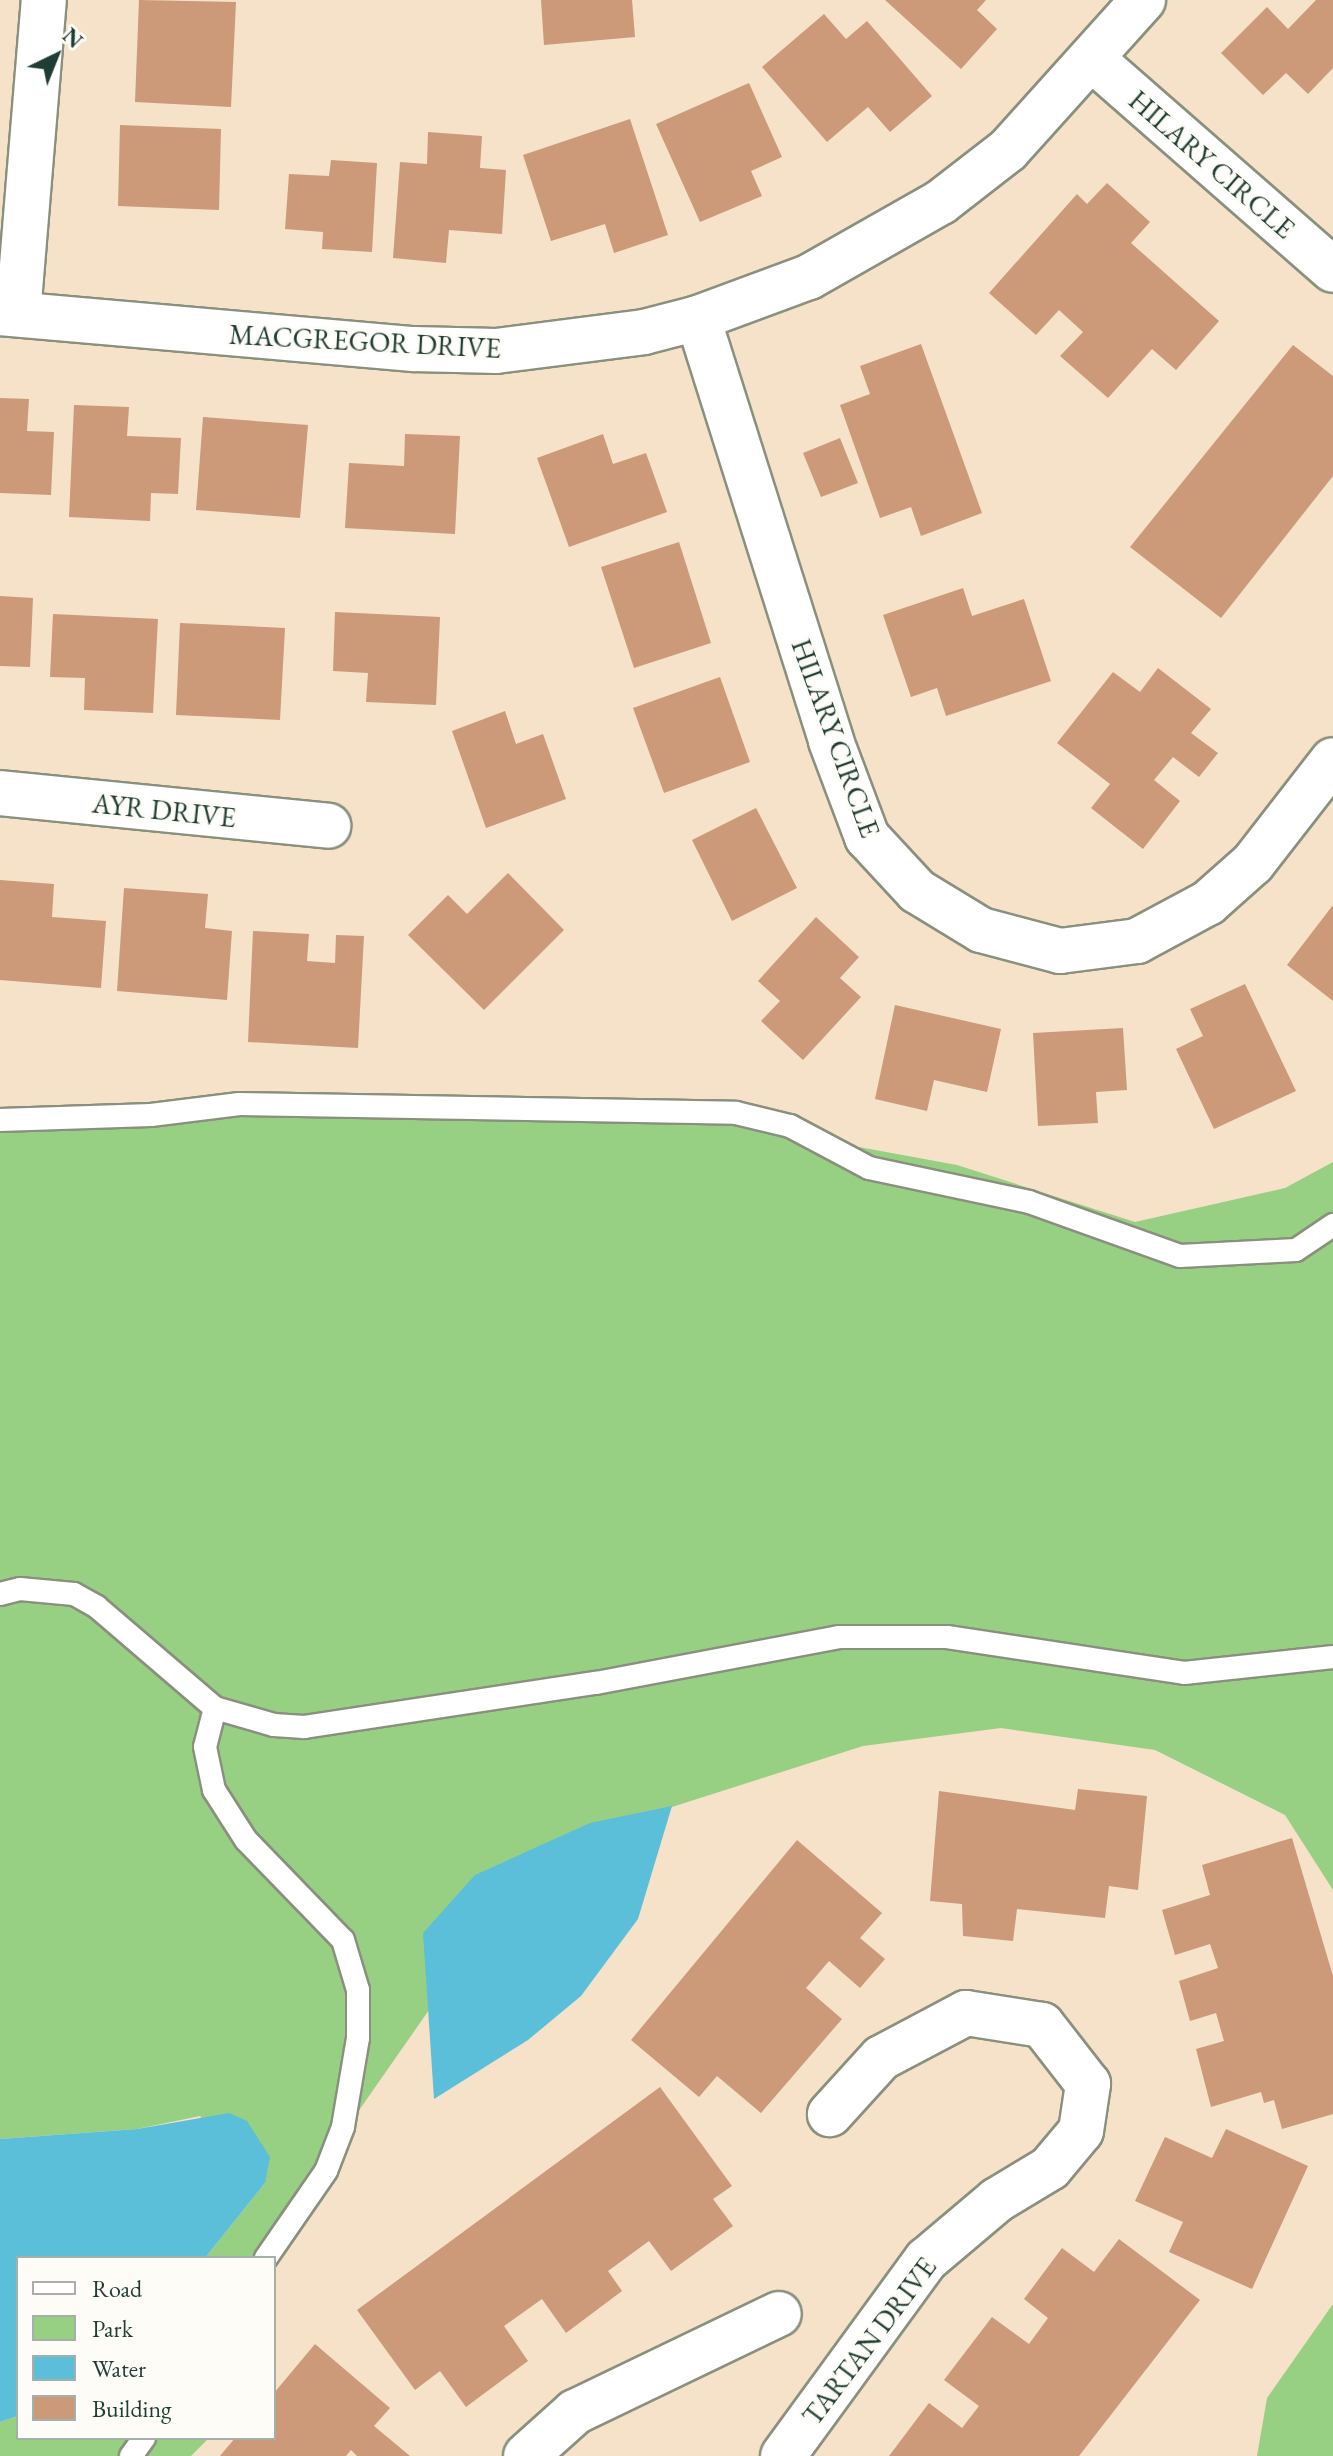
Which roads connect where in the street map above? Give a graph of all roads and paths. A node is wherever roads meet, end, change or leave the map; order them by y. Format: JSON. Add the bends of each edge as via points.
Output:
{"nodes":[{"id":1,"x":44,"y":0,"type":"edge"},
{"id":2,"x":1143,"y":0,"type":"edge"},
{"id":3,"x":1092,"y":59,"type":"junction"},
{"id":4,"x":1333,"y":270,"type":"edge"},
{"id":5,"x":9,"y":313,"type":"edge"},
{"id":6,"x":698,"y":318,"type":"junction"},
{"id":7,"x":1333,"y":760,"type":"edge"},
{"id":8,"x":0,"y":793,"type":"edge"},
{"id":9,"x":328,"y":826,"type":"dead end"},
{"id":10,"x":0,"y":1120,"type":"edge"},
{"id":11,"x":1333,"y":1225,"type":"edge"},
{"id":12,"x":0,"y":1594,"type":"edge"},
{"id":13,"x":1333,"y":1657,"type":"edge"},
{"id":14,"x":215,"y":1708,"type":"junction"},
{"id":15,"x":830,"y":2114,"type":"dead end"},
{"id":16,"x":268,"y":2256,"type":"edge"},
{"id":17,"x":779,"y":2314,"type":"dead end"},
{"id":18,"x":526,"y":2456,"type":"edge"},
{"id":19,"x":783,"y":2456,"type":"edge"}],
"edges":[{"from":1,"to":5,"type":"street"},
{"from":2,"to":3,"type":"street","name":"MACGREGOR DRIVE"},
{"from":3,"to":4,"type":"street","name":"HILARY CIRCLE"},
{"from":3,"to":6,"type":"street","name":"MACGREGOR DRIVE","via":[[1008,150],[941,202],[809,277]]},
{"from":5,"to":6,"type":"street","name":"MACGREGOR DRIVE","via":[[413,349],[496,351],[644,332]]},
{"from":6,"to":7,"type":"street","name":"HILARY CIRCLE","via":[[831,741],[867,837],[917,891],[981,930],[1060,951],[1137,941],[1208,903],[1253,863]]},
{"from":8,"to":9,"type":"street","name":"AYR DRIVE"},
{"from":10,"to":11,"type":"lane","via":[[151,1115],[239,1104],[736,1113],[790,1126],[869,1168],[1029,1202],[1180,1256],[1296,1250]]},
{"from":12,"to":14,"type":"lane","via":[[20,1589],[74,1594],[97,1607]]},
{"from":13,"to":14,"type":"lane","via":[[1184,1673],[947,1637],[839,1637],[596,1683],[340,1723],[274,1725]]},
{"from":14,"to":16,"type":"lane","via":[[205,1747],[214,1790],[246,1840],[343,1940],[358,1990],[358,2038],[343,2127],[309,2201]]},
{"from":15,"to":19,"type":"street","name":"TARTAN DRIVE","via":[[881,2058],[966,2013],[1042,2025],[1088,2084],[1081,2131],[1050,2168],[997,2200],[926,2260]]},
{"from":17,"to":18,"type":"street","via":[[575,2412]]}]}
